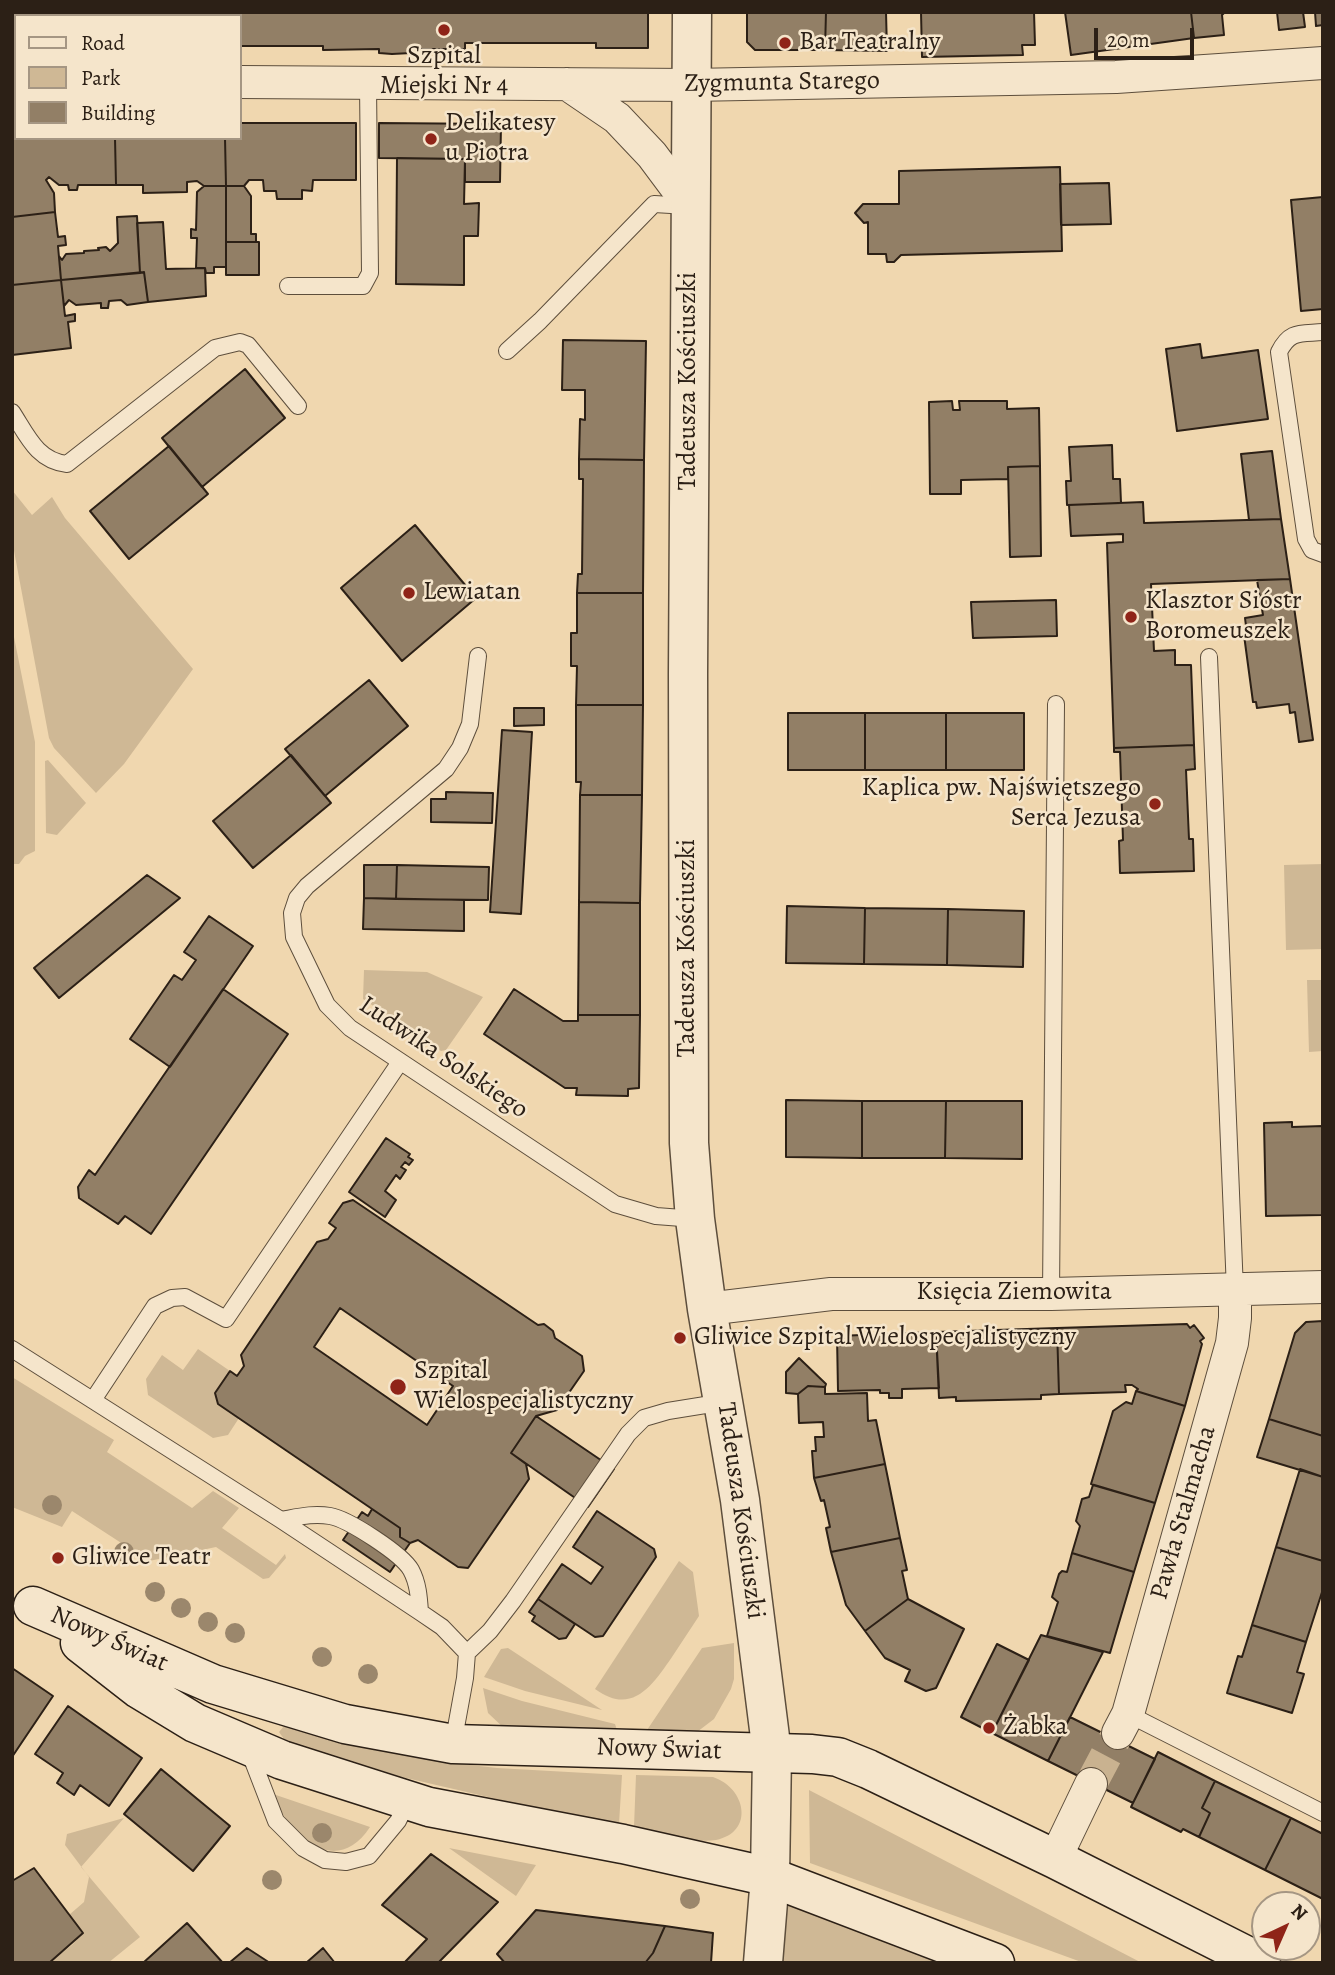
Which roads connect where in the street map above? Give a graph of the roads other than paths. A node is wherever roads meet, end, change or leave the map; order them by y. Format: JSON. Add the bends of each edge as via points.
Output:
{"nodes":[{"id":1,"x":692,"y":12,"type":"edge"},
{"id":2,"x":1323,"y":63,"type":"edge"},
{"id":3,"x":242,"y":82,"type":"edge"},
{"id":4,"x":567,"y":84,"type":"junction"},
{"id":5,"x":369,"y":85,"type":"junction"},
{"id":6,"x":691,"y":85,"type":"junction"},
{"id":7,"x":690,"y":206,"type":"junction"},
{"id":8,"x":288,"y":286,"type":"dead end"},
{"id":9,"x":1323,"y":332,"type":"edge"},
{"id":10,"x":507,"y":351,"type":"dead end"},
{"id":11,"x":298,"y":406,"type":"dead end"},
{"id":12,"x":12,"y":412,"type":"edge"},
{"id":13,"x":1323,"y":554,"type":"edge"},
{"id":14,"x":478,"y":656,"type":"dead end"},
{"id":15,"x":1209,"y":657,"type":"dead end"},
{"id":16,"x":1056,"y":704,"type":"dead end"},
{"id":17,"x":400,"y":1062,"type":"junction"},
{"id":18,"x":695,"y":1219,"type":"junction"},
{"id":19,"x":1323,"y":1287,"type":"edge"},
{"id":20,"x":1235,"y":1290,"type":"junction"},
{"id":21,"x":1051,"y":1294,"type":"junction"},
{"id":22,"x":707,"y":1309,"type":"junction"},
{"id":23,"x":12,"y":1349,"type":"edge"},
{"id":24,"x":93,"y":1400,"type":"junction"},
{"id":25,"x":724,"y":1402,"type":"junction"},
{"id":26,"x":281,"y":1520,"type":"junction"},
{"id":27,"x":23,"y":1599,"type":"edge"},
{"id":28,"x":420,"y":1612,"type":"junction"},
{"id":29,"x":467,"y":1653,"type":"junction"},
{"id":30,"x":1123,"y":1724,"type":"joint"},
{"id":31,"x":453,"y":1744,"type":"junction"},
{"id":32,"x":247,"y":1745,"type":"junction"},
{"id":33,"x":772,"y":1753,"type":"junction"},
{"id":34,"x":1091,"y":1784,"type":"tunnel mouth"},
{"id":35,"x":408,"y":1800,"type":"junction"},
{"id":36,"x":1323,"y":1812,"type":"edge"},
{"id":37,"x":1055,"y":1858,"type":"junction"},
{"id":38,"x":770,"y":1877,"type":"junction"},
{"id":39,"x":763,"y":1963,"type":"edge"},
{"id":40,"x":995,"y":1963,"type":"edge"},
{"id":41,"x":1261,"y":1963,"type":"edge"}],
"edges":[{"from":1,"to":6,"type":"main road","name":"Tadeusza Kościuszki"},
{"from":2,"to":6,"type":"street","name":"Zygmunta Starego","via":[[1116,77]]},
{"from":3,"to":5,"type":"street","name":"Zygmunta Starego"},
{"from":4,"to":5,"type":"street","name":"Zygmunta Starego"},
{"from":4,"to":6,"type":"street","name":"Zygmunta Starego"},
{"from":4,"to":7,"type":"street","via":[[617,118]]},
{"from":5,"to":8,"type":"lane","via":[[368,280],[363,286]]},
{"from":6,"to":7,"type":"main road","name":"Tadeusza Kościuszki"},
{"from":7,"to":10,"type":"lane","via":[[654,204]]},
{"from":7,"to":18,"type":"main road","name":"Tadeusza Kościuszki","via":[[689,1143]]},
{"from":9,"to":13,"type":"lane","via":[[1293,335],[1279,352],[1306,540],[1312,550]]},
{"from":11,"to":12,"type":"lane","via":[[248,345],[240,342],[215,348],[67,464],[38,453]]},
{"from":14,"to":17,"type":"lane","name":"Ludwika Solskiego","via":[[470,724],[446,769],[307,886],[296,898],[292,913],[294,937],[327,1004],[350,1028]]},
{"from":15,"to":20,"type":"lane"},
{"from":16,"to":21,"type":"lane"},
{"from":17,"to":18,"type":"lane","name":"Ludwika Solskiego","via":[[615,1204],[656,1216]]},
{"from":17,"to":24,"type":"lane","via":[[226,1319],[185,1297],[155,1306]]},
{"from":18,"to":22,"type":"main road","name":"Tadeusza Kościuszki"},
{"from":19,"to":20,"type":"street","name":"Księcia Ziemowita"},
{"from":20,"to":21,"type":"street","name":"Księcia Ziemowita"},
{"from":20,"to":30,"type":"street","name":"Pawła Stalmacha","via":[[1232,1343]]},
{"from":21,"to":22,"type":"street","name":"Księcia Ziemowita","via":[[831,1294]]},
{"from":22,"to":25,"type":"main road","name":"Tadeusza Kościuszki"},
{"from":23,"to":24,"type":"lane"},
{"from":24,"to":26,"type":"lane"},
{"from":25,"to":29,"type":"lane","via":[[644,1418],[628,1434],[513,1601]]},
{"from":25,"to":33,"type":"main road","name":"Tadeusza Kościuszki"},
{"from":26,"to":28,"type":"lane"},
{"from":26,"to":28,"type":"lane","via":[[332,1516],[349,1524],[410,1568],[418,1587]]},
{"from":27,"to":31,"type":"main road","name":"Nowy Świat","via":[[220,1687],[345,1724]]},
{"from":27,"to":32,"type":"main road","name":"Nowy Świat","via":[[139,1689],[195,1723]]},
{"from":28,"to":29,"type":"lane"},
{"from":29,"to":31,"type":"lane"},
{"from":30,"to":36,"type":"lane"},
{"from":31,"to":33,"type":"main road","name":"Nowy Świat"},
{"from":32,"to":35,"type":"main road","name":"Nowy Świat"},
{"from":32,"to":35,"type":"lane","via":[[276,1821],[303,1848],[325,1860],[346,1862],[369,1856],[398,1821]]},
{"from":33,"to":37,"type":"main road","name":"Nowy Świat","via":[[838,1757]]},
{"from":33,"to":38,"type":"main road","name":"Tadeusza Kościuszki"},
{"from":34,"to":37,"type":"street"},
{"from":35,"to":38,"type":"main road","name":"Nowy Świat"},
{"from":37,"to":41,"type":"main road","name":"Nowy Świat"},
{"from":38,"to":39,"type":"main road","name":"Tadeusza Kościuszki"},
{"from":38,"to":40,"type":"main road","name":"Nowy Świat"}]}
